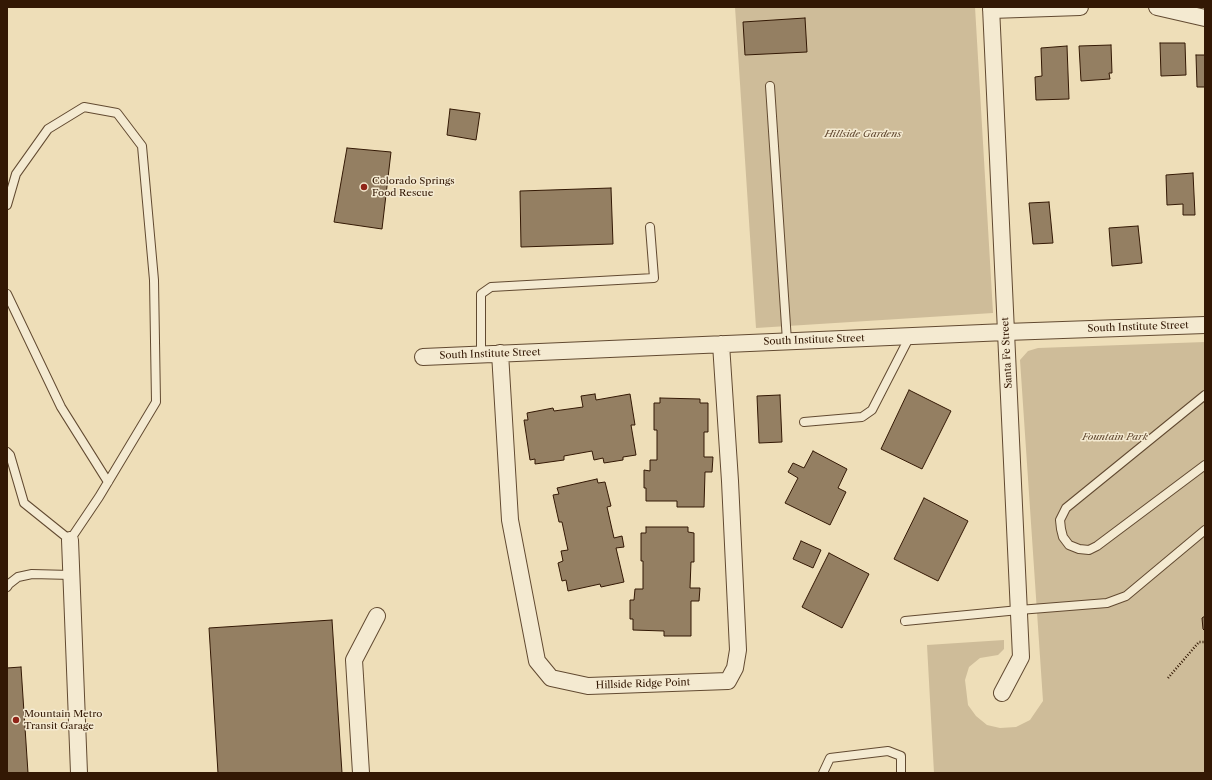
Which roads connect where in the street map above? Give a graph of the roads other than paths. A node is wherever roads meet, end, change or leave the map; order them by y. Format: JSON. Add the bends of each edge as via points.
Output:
{"nodes":[{"id":1,"x":1080,"y":7,"type":"edge"},
{"id":2,"x":1157,"y":7,"type":"edge"},
{"id":3,"x":991,"y":9,"type":"edge"},
{"id":4,"x":1205,"y":18,"type":"edge"},
{"id":5,"x":770,"y":86,"type":"dead end"},
{"id":6,"x":7,"y":205,"type":"edge"},
{"id":7,"x":650,"y":227,"type":"dead end"},
{"id":8,"x":7,"y":294,"type":"edge"},
{"id":9,"x":1205,"y":325,"type":"edge"},
{"id":10,"x":1006,"y":332,"type":"junction"},
{"id":11,"x":910,"y":336,"type":"junction"},
{"id":12,"x":787,"y":341,"type":"junction"},
{"id":13,"x":721,"y":344,"type":"junction"},
{"id":14,"x":500,"y":353,"type":"junction"},
{"id":15,"x":481,"y":354,"type":"junction"},
{"id":16,"x":423,"y":357,"type":"dead end"},
{"id":17,"x":1205,"y":395,"type":"edge"},
{"id":18,"x":804,"y":422,"type":"dead end"},
{"id":19,"x":7,"y":452,"type":"edge"},
{"id":20,"x":1205,"y":465,"type":"edge"},
{"id":21,"x":108,"y":482,"type":"junction"},
{"id":22,"x":1205,"y":530,"type":"edge"},
{"id":23,"x":70,"y":540,"type":"junction"},
{"id":24,"x":71,"y":575,"type":"junction"},
{"id":25,"x":7,"y":587,"type":"edge"},
{"id":26,"x":1019,"y":610,"type":"junction"},
{"id":27,"x":377,"y":616,"type":"dead end"},
{"id":28,"x":905,"y":622,"type":"dead end"},
{"id":29,"x":1002,"y":693,"type":"dead end"},
{"id":30,"x":79,"y":773,"type":"edge"},
{"id":31,"x":361,"y":773,"type":"edge"},
{"id":32,"x":823,"y":773,"type":"edge"},
{"id":33,"x":902,"y":773,"type":"edge"}],
"edges":[{"from":1,"to":3,"type":"street"},
{"from":2,"to":4,"type":"street"},
{"from":3,"to":10,"type":"street","name":"Santa Fe Street"},
{"from":5,"to":12,"type":"lane"},
{"from":6,"to":21,"type":"lane","via":[[16,174],[48,129],[84,107],[117,113],[142,146],[154,280],[156,402]]},
{"from":7,"to":15,"type":"lane","via":[[654,278],[491,287],[481,294]]},
{"from":8,"to":21,"type":"lane","via":[[61,407]]},
{"from":9,"to":10,"type":"street","name":"South Institute Street"},
{"from":10,"to":11,"type":"street","name":"South Institute Street"},
{"from":10,"to":26,"type":"street","name":"Santa Fe Street"},
{"from":11,"to":12,"type":"street","name":"South Institute Street"},
{"from":11,"to":18,"type":"lane","via":[[872,410],[862,417]]},
{"from":12,"to":13,"type":"street","name":"South Institute Street"},
{"from":13,"to":14,"type":"street","name":"South Institute Street"},
{"from":13,"to":14,"type":"street","name":"Hillside Ridge Point","via":[[738,650],[735,668],[728,681],[588,686],[551,678],[537,661],[510,520]]},
{"from":14,"to":15,"type":"street","name":"South Institute Street"},
{"from":15,"to":16,"type":"street","name":"South Institute Street"},
{"from":17,"to":20,"type":"lane","via":[[1066,508],[1060,520],[1063,537],[1069,545],[1079,549],[1093,548]]},
{"from":19,"to":23,"type":"lane","via":[[24,503]]},
{"from":21,"to":23,"type":"lane"},
{"from":22,"to":26,"type":"lane","via":[[1126,596],[1107,603]]},
{"from":23,"to":24,"type":"street"},
{"from":24,"to":25,"type":"lane","via":[[32,574],[18,577]]},
{"from":24,"to":30,"type":"street"},
{"from":26,"to":28,"type":"lane"},
{"from":26,"to":29,"type":"street","name":"Santa Fe Street","via":[[1021,657]]},
{"from":27,"to":31,"type":"street","via":[[354,660]]},
{"from":32,"to":33,"type":"lane","via":[[830,758],[888,751],[901,756]]}]}
